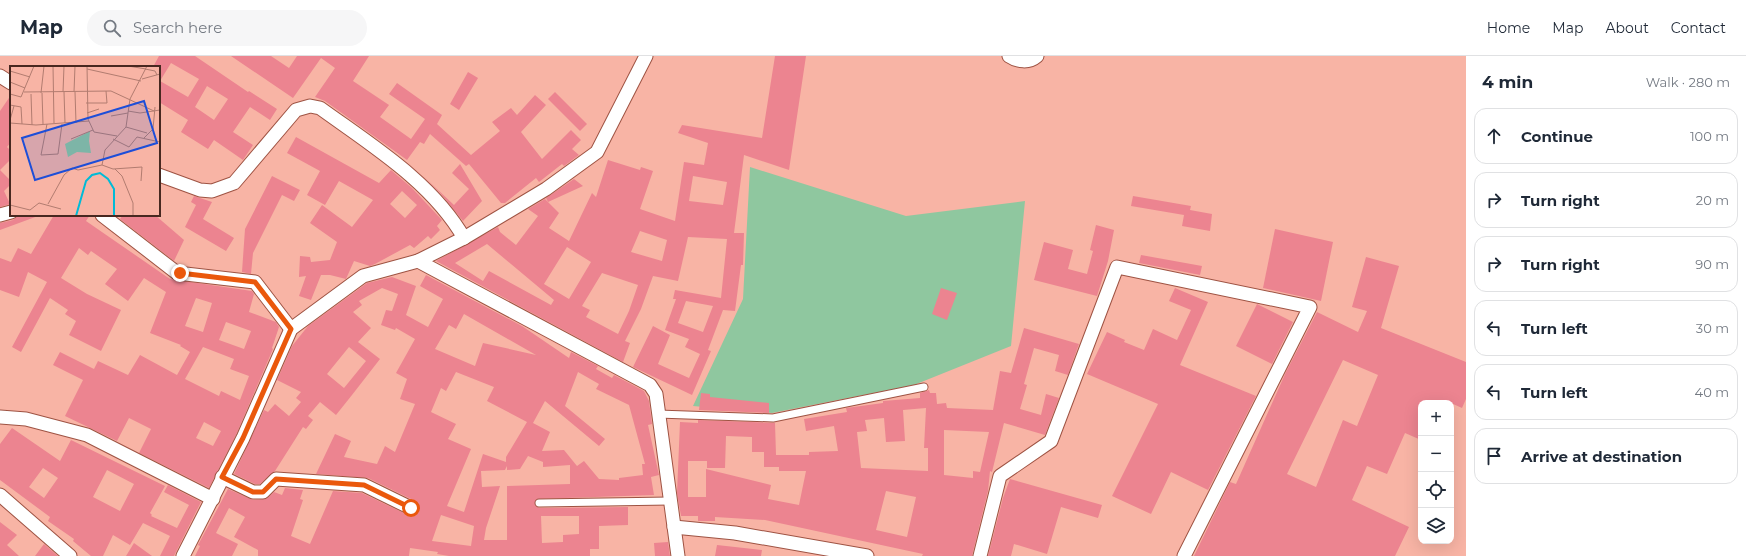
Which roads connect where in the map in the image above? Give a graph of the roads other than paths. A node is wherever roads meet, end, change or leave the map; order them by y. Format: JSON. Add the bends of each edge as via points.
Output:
{"nodes":[{"id":1,"x":646,"y":56,"type":"edge"},
{"id":2,"x":1009,"y":56,"type":"edge"},
{"id":3,"x":1037,"y":56,"type":"edge"},
{"id":4,"x":0,"y":76,"type":"edge"},
{"id":5,"x":10,"y":82,"type":"edge"},
{"id":6,"x":160,"y":175,"type":"edge"},
{"id":7,"x":10,"y":212,"type":"edge"},
{"id":8,"x":0,"y":215,"type":"edge"},
{"id":9,"x":103,"y":216,"type":"edge"},
{"id":10,"x":464,"y":238,"type":"junction"},
{"id":11,"x":418,"y":261,"type":"junction"},
{"id":12,"x":291,"y":329,"type":"junction"},
{"id":13,"x":924,"y":387,"type":"dead end"},
{"id":14,"x":658,"y":414,"type":"junction"},
{"id":15,"x":0,"y":417,"type":"edge"},
{"id":16,"x":222,"y":477,"type":"junction"},
{"id":17,"x":0,"y":495,"type":"edge"},
{"id":18,"x":213,"y":499,"type":"junction"},
{"id":19,"x":670,"y":501,"type":"junction"},
{"id":20,"x":539,"y":503,"type":"dead end"},
{"id":21,"x":411,"y":508,"type":"dead end"},
{"id":22,"x":674,"y":527,"type":"junction"},
{"id":23,"x":818,"y":551,"type":"edge"},
{"id":24,"x":70,"y":556,"type":"edge"},
{"id":25,"x":183,"y":556,"type":"edge"},
{"id":26,"x":678,"y":556,"type":"edge"},
{"id":27,"x":867,"y":556,"type":"edge"},
{"id":28,"x":980,"y":556,"type":"edge"},
{"id":29,"x":1184,"y":556,"type":"edge"}],
"edges":[{"from":1,"to":10,"type":"street","via":[[597,152],[546,189]]},
{"from":2,"to":3,"type":"street","via":[[1016,60],[1031,61]]},
{"from":4,"to":5,"type":"street"},
{"from":6,"to":10,"type":"street","via":[[200,190],[212,191],[234,183],[296,110],[310,106],[320,108],[400,166],[454,219]]},
{"from":7,"to":8,"type":"street"},
{"from":9,"to":12,"type":"street","via":[[177,273],[255,282]]},
{"from":10,"to":11,"type":"street"},
{"from":11,"to":12,"type":"street","via":[[363,276]]},
{"from":11,"to":14,"type":"street","via":[[650,385],[656,394]]},
{"from":12,"to":16,"type":"street","via":[[243,438]]},
{"from":13,"to":14,"type":"lane","via":[[773,418]]},
{"from":14,"to":19,"type":"street"},
{"from":15,"to":18,"type":"street","via":[[26,419],[87,435]]},
{"from":16,"to":18,"type":"street"},
{"from":16,"to":21,"type":"street","via":[[253,492],[263,492],[276,479],[364,485]]},
{"from":17,"to":24,"type":"street"},
{"from":18,"to":25,"type":"street"},
{"from":19,"to":20,"type":"lane"},
{"from":19,"to":22,"type":"street"},
{"from":22,"to":23,"type":"street","via":[[735,533]]},
{"from":22,"to":26,"type":"street"},
{"from":23,"to":27,"type":"street"},
{"from":28,"to":29,"type":"street","via":[[1000,476],[1051,441],[1117,267],[1310,307]]}]}
